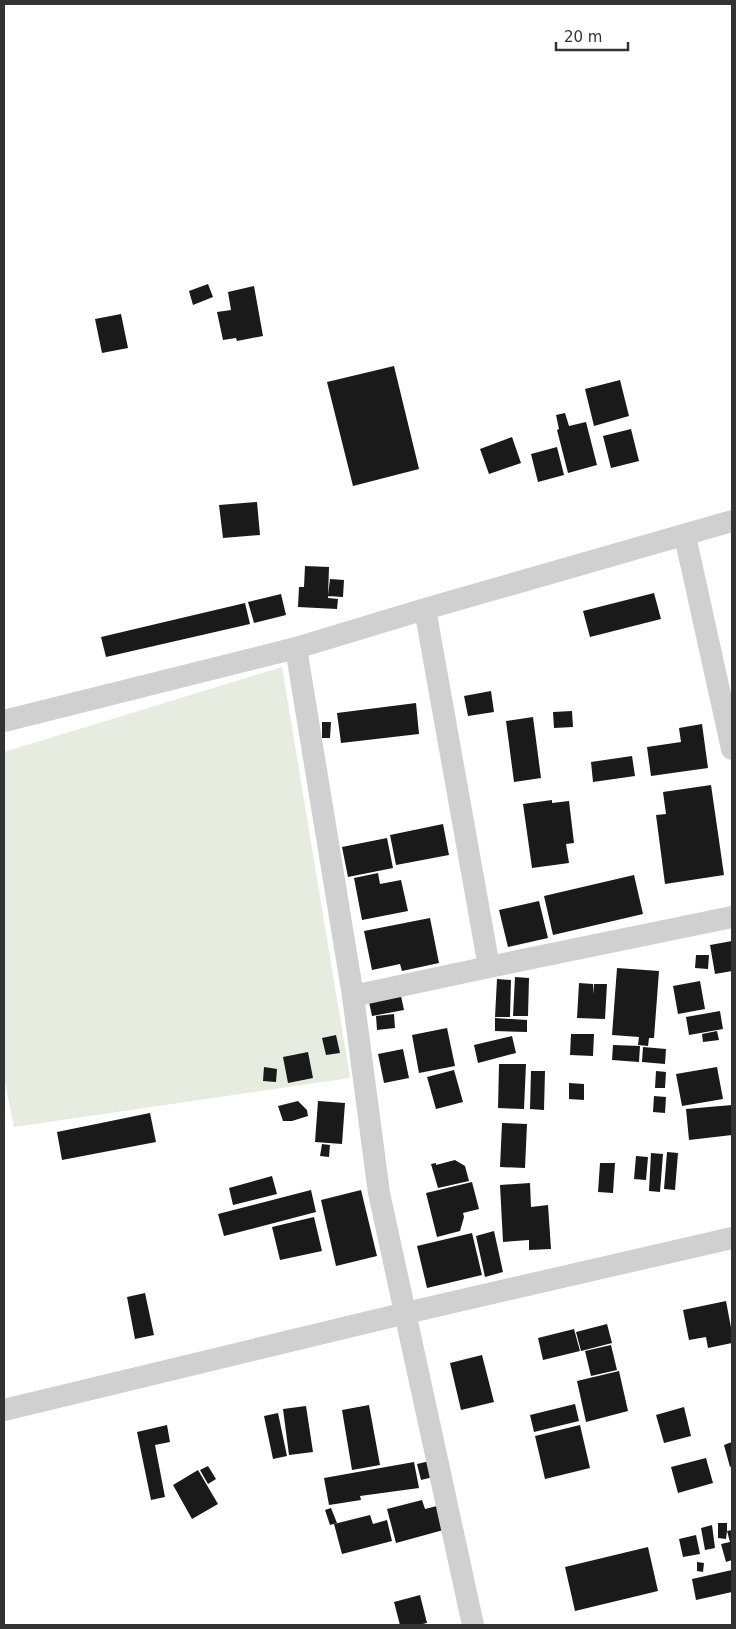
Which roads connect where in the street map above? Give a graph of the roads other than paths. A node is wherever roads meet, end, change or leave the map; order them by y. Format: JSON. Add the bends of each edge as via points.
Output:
{"nodes":[{"id":1,"x":732,"y":521,"type":"edge"},
{"id":2,"x":685,"y":536,"type":"junction"},
{"id":3,"x":426,"y":609,"type":"junction"},
{"id":4,"x":296,"y":648,"type":"junction"},
{"id":5,"x":4,"y":721,"type":"edge"},
{"id":6,"x":732,"y":748,"type":"edge"},
{"id":7,"x":732,"y":917,"type":"edge"},
{"id":8,"x":489,"y":967,"type":"junction"},
{"id":9,"x":353,"y":996,"type":"junction"},
{"id":10,"x":732,"y":1238,"type":"edge"},
{"id":11,"x":406,"y":1313,"type":"junction"},
{"id":12,"x":4,"y":1410,"type":"edge"},
{"id":13,"x":472,"y":1625,"type":"edge"}],
"edges":[{"from":1,"to":2,"type":"street"},
{"from":2,"to":3,"type":"street"},
{"from":2,"to":6,"type":"street"},
{"from":3,"to":4,"type":"street"},
{"from":3,"to":8,"type":"street"},
{"from":4,"to":5,"type":"street"},
{"from":4,"to":9,"type":"street"},
{"from":7,"to":8,"type":"street"},
{"from":8,"to":9,"type":"street"},
{"from":9,"to":11,"type":"street","via":[[379,1193]]},
{"from":10,"to":11,"type":"street"},
{"from":11,"to":12,"type":"street"},
{"from":11,"to":13,"type":"street"}]}
